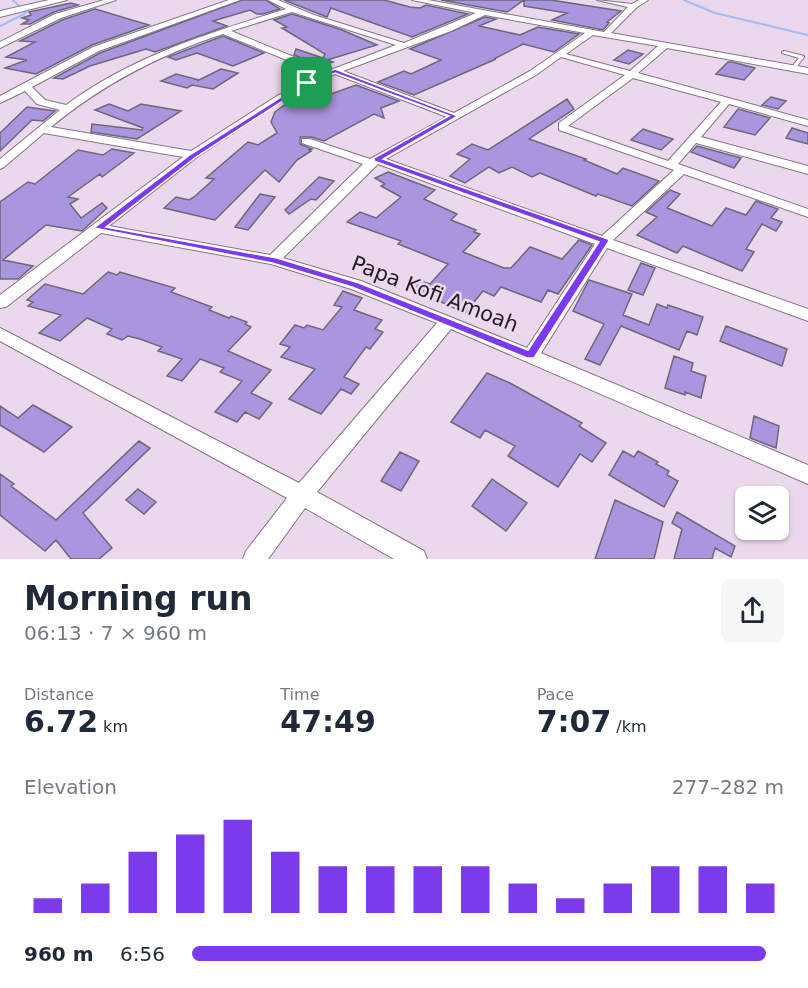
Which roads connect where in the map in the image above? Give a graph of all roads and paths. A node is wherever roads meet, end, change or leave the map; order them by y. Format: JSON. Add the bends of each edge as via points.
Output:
{"nodes":[{"id":1,"x":62,"y":0,"type":"edge"},
{"id":2,"x":112,"y":0,"type":"edge"},
{"id":3,"x":213,"y":0,"type":"edge"},
{"id":4,"x":236,"y":0,"type":"edge"},
{"id":5,"x":272,"y":0,"type":"edge"},
{"id":6,"x":416,"y":0,"type":"edge"},
{"id":7,"x":601,"y":0,"type":"edge"},
{"id":8,"x":644,"y":0,"type":"edge"},
{"id":9,"x":226,"y":4,"type":"junction"},
{"id":10,"x":633,"y":6,"type":"junction"},
{"id":11,"x":290,"y":10,"type":"junction"},
{"id":12,"x":483,"y":13,"type":"junction"},
{"id":13,"x":0,"y":14,"type":"edge"},
{"id":14,"x":593,"y":31,"type":"junction"},
{"id":15,"x":226,"y":32,"type":"junction"},
{"id":16,"x":607,"y":33,"type":"junction"},
{"id":17,"x":666,"y":44,"type":"junction"},
{"id":18,"x":0,"y":45,"type":"edge"},
{"id":19,"x":403,"y":45,"type":"junction"},
{"id":20,"x":784,"y":52,"type":"dead end"},
{"id":21,"x":562,"y":55,"type":"junction"},
{"id":22,"x":793,"y":68,"type":"junction"},
{"id":23,"x":808,"y":71,"type":"edge"},
{"id":24,"x":331,"y":72,"type":"junction"},
{"id":25,"x":632,"y":75,"type":"junction"},
{"id":26,"x":26,"y":86,"type":"junction"},
{"id":27,"x":0,"y":100,"type":"edge"},
{"id":28,"x":727,"y":101,"type":"junction"},
{"id":29,"x":68,"y":109,"type":"junction"},
{"id":30,"x":454,"y":116,"type":"junction"},
{"id":31,"x":808,"y":123,"type":"edge"},
{"id":32,"x":42,"y":129,"type":"junction"},
{"id":33,"x":694,"y":139,"type":"junction"},
{"id":34,"x":306,"y":141,"type":"dead end"},
{"id":35,"x":193,"y":155,"type":"junction"},
{"id":36,"x":374,"y":162,"type":"junction"},
{"id":37,"x":0,"y":165,"type":"edge"},
{"id":38,"x":675,"y":168,"type":"junction"},
{"id":39,"x":808,"y":170,"type":"edge"},
{"id":40,"x":808,"y":213,"type":"edge"},
{"id":41,"x":98,"y":228,"type":"junction"},
{"id":42,"x":604,"y":241,"type":"junction"},
{"id":43,"x":273,"y":260,"type":"junction"},
{"id":44,"x":0,"y":303,"type":"edge"},
{"id":45,"x":808,"y":315,"type":"edge"},
{"id":46,"x":448,"y":321,"type":"junction"},
{"id":47,"x":0,"y":334,"type":"edge"},
{"id":48,"x":531,"y":355,"type":"junction"},
{"id":49,"x":808,"y":475,"type":"edge"},
{"id":50,"x":302,"y":495,"type":"junction"},
{"id":51,"x":254,"y":559,"type":"edge"},
{"id":52,"x":416,"y":559,"type":"edge"}],
"edges":[{"from":1,"to":13,"type":"street"},
{"from":2,"to":18,"type":"street","via":[[58,16]]},
{"from":3,"to":9,"type":"street"},
{"from":4,"to":9,"type":"street"},
{"from":5,"to":11,"type":"street"},
{"from":6,"to":12,"type":"street"},
{"from":7,"to":10,"type":"street"},
{"from":8,"to":10,"type":"street"},
{"from":9,"to":26,"type":"street","via":[[96,49]]},
{"from":10,"to":16,"type":"street"},
{"from":11,"to":15,"type":"street"},
{"from":11,"to":19,"type":"street"},
{"from":12,"to":14,"type":"street"},
{"from":12,"to":19,"type":"street"},
{"from":14,"to":16,"type":"street"},
{"from":14,"to":21,"type":"street"},
{"from":15,"to":24,"type":"street"},
{"from":15,"to":29,"type":"street","via":[[133,67]]},
{"from":16,"to":17,"type":"street"},
{"from":17,"to":22,"type":"street"},
{"from":17,"to":25,"type":"street"},
{"from":19,"to":24,"type":"street"},
{"from":20,"to":22,"type":"lane","via":[[802,57]]},
{"from":21,"to":25,"type":"street"},
{"from":21,"to":30,"type":"street"},
{"from":22,"to":23,"type":"street"},
{"from":24,"to":30,"type":"street"},
{"from":24,"to":35,"type":"street","via":[[280,98]]},
{"from":25,"to":28,"type":"street"},
{"from":25,"to":38,"type":"street","via":[[563,125],[563,129]]},
{"from":26,"to":27,"type":"street"},
{"from":26,"to":29,"type":"street","via":[[41,102]]},
{"from":28,"to":31,"type":"street"},
{"from":28,"to":33,"type":"street"},
{"from":29,"to":32,"type":"street"},
{"from":30,"to":36,"type":"street"},
{"from":32,"to":35,"type":"street"},
{"from":32,"to":37,"type":"street"},
{"from":33,"to":38,"type":"street"},
{"from":33,"to":39,"type":"street"},
{"from":34,"to":36,"type":"street"},
{"from":35,"to":41,"type":"street"},
{"from":36,"to":42,"type":"street"},
{"from":36,"to":43,"type":"street"},
{"from":38,"to":40,"type":"street"},
{"from":38,"to":42,"type":"street"},
{"from":41,"to":43,"type":"street","name":"Papa Kofi Amoah"},
{"from":41,"to":44,"type":"street"},
{"from":42,"to":45,"type":"street"},
{"from":42,"to":48,"type":"street"},
{"from":43,"to":46,"type":"street","name":"Papa Kofi Amoah","via":[[356,285]]},
{"from":46,"to":48,"type":"street","name":"Papa Kofi Amoah"},
{"from":46,"to":50,"type":"street"},
{"from":47,"to":50,"type":"street"},
{"from":48,"to":49,"type":"street","name":"Papa Kofi Amoah"},
{"from":50,"to":51,"type":"street"},
{"from":50,"to":52,"type":"street"}]}
